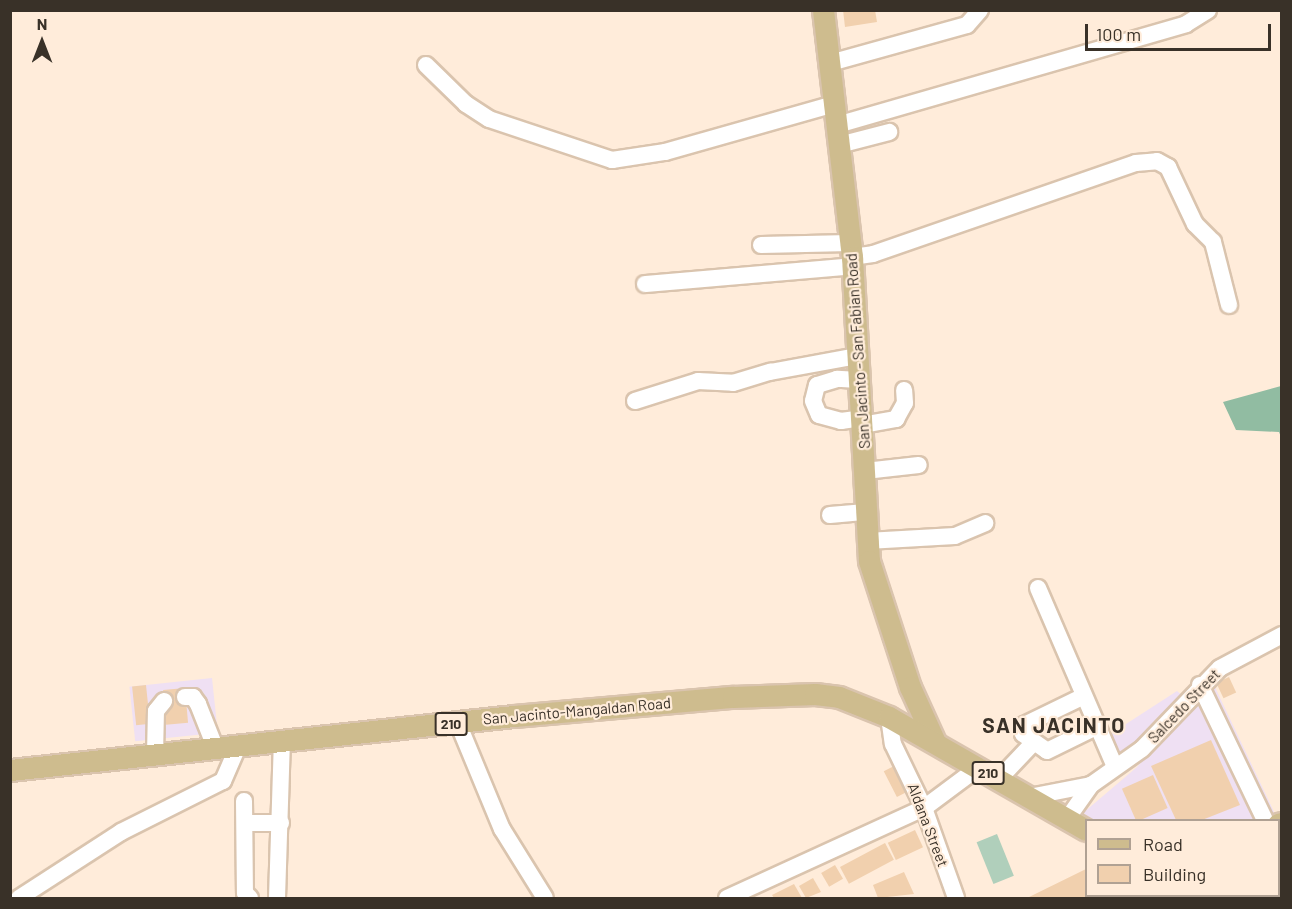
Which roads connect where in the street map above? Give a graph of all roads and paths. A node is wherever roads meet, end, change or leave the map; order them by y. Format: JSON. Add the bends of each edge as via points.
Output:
{"nodes":[{"id":1,"x":823,"y":10,"type":"edge"},
{"id":2,"x":980,"y":10,"type":"edge"},
{"id":3,"x":1208,"y":10,"type":"edge"},
{"id":4,"x":830,"y":63,"type":"junction"},
{"id":5,"x":426,"y":65,"type":"dead end"},
{"id":6,"x":834,"y":104,"type":"junction"},
{"id":7,"x":889,"y":132,"type":"dead end"},
{"id":8,"x":838,"y":135,"type":"junction"},
{"id":9,"x":761,"y":245,"type":"dead end"},
{"id":10,"x":852,"y":255,"type":"junction"},
{"id":11,"x":645,"y":284,"type":"dead end"},
{"id":12,"x":1229,"y":305,"type":"dead end"},
{"id":13,"x":858,"y":356,"type":"junction"},
{"id":14,"x":859,"y":380,"type":"junction"},
{"id":15,"x":904,"y":390,"type":"dead end"},
{"id":16,"x":635,"y":401,"type":"dead end"},
{"id":17,"x":864,"y":444,"type":"junction"},
{"id":18,"x":919,"y":465,"type":"dead end"},
{"id":19,"x":867,"y":512,"type":"junction"},
{"id":20,"x":830,"y":515,"type":"dead end"},
{"id":21,"x":985,"y":523,"type":"dead end"},
{"id":22,"x":867,"y":541,"type":"junction"},
{"id":23,"x":1038,"y":588,"type":"dead end"},
{"id":24,"x":1281,"y":636,"type":"edge"},
{"id":25,"x":1200,"y":686,"type":"junction"},
{"id":26,"x":910,"y":687,"type":"junction"},
{"id":27,"x":1082,"y":697,"type":"junction"},
{"id":28,"x":185,"y":698,"type":"dead end"},
{"id":29,"x":164,"y":701,"type":"dead end"},
{"id":30,"x":870,"y":708,"type":"junction"},
{"id":31,"x":890,"y":717,"type":"junction"},
{"id":32,"x":458,"y":723,"type":"junction"},
{"id":33,"x":1096,"y":728,"type":"junction"},
{"id":34,"x":282,"y":740,"type":"junction"},
{"id":35,"x":935,"y":742,"type":"junction"},
{"id":36,"x":1033,"y":742,"type":"junction"},
{"id":37,"x":239,"y":744,"type":"junction"},
{"id":38,"x":215,"y":747,"type":"junction"},
{"id":39,"x":156,"y":754,"type":"junction"},
{"id":40,"x":979,"y":767,"type":"junction"},
{"id":41,"x":1115,"y":767,"type":"junction"},
{"id":42,"x":10,"y":770,"type":"edge"},
{"id":43,"x":999,"y":779,"type":"junction"},
{"id":44,"x":1091,"y":785,"type":"junction"},
{"id":45,"x":1029,"y":797,"type":"junction"},
{"id":46,"x":244,"y":801,"type":"dead end"},
{"id":47,"x":924,"y":808,"type":"junction"},
{"id":48,"x":1067,"y":819,"type":"junction"},
{"id":49,"x":1265,"y":819,"type":"edge"},
{"id":50,"x":245,"y":823,"type":"junction"},
{"id":51,"x":280,"y":823,"type":"junction"},
{"id":52,"x":1085,"y":829,"type":"edge"},
{"id":53,"x":19,"y":898,"type":"edge"},
{"id":54,"x":250,"y":898,"type":"edge"},
{"id":55,"x":277,"y":898,"type":"edge"},
{"id":56,"x":545,"y":898,"type":"edge"},
{"id":57,"x":727,"y":898,"type":"edge"},
{"id":58,"x":956,"y":898,"type":"edge"}],
"edges":[{"from":1,"to":4,"type":"main road","name":"San Jacinto - San Fabian Road"},
{"from":2,"to":4,"type":"street","via":[[967,25]]},
{"from":3,"to":8,"type":"street","via":[[1186,24]]},
{"from":4,"to":6,"type":"main road","name":"San Jacinto - San Fabian Road"},
{"from":5,"to":6,"type":"street","via":[[466,104],[489,119],[612,160],[664,152]]},
{"from":6,"to":8,"type":"main road","name":"San Jacinto - San Fabian Road"},
{"from":7,"to":8,"type":"street"},
{"from":8,"to":10,"type":"main road","name":"San Jacinto - San Fabian Road"},
{"from":9,"to":10,"type":"street"},
{"from":10,"to":11,"type":"street"},
{"from":10,"to":12,"type":"street","via":[[873,254],[1136,163],[1157,161],[1168,167],[1195,224],[1213,242]]},
{"from":10,"to":13,"type":"main road","name":"San Jacinto - San Fabian Road"},
{"from":13,"to":14,"type":"main road","name":"San Jacinto - San Fabian Road"},
{"from":13,"to":16,"type":"street","via":[[733,383],[698,381]]},
{"from":14,"to":17,"type":"main road","name":"San Jacinto - San Fabian Road"},
{"from":14,"to":17,"type":"street","via":[[837,379],[817,385],[813,401],[819,415],[841,421]]},
{"from":15,"to":17,"type":"street","via":[[905,403],[896,419]]},
{"from":17,"to":18,"type":"street"},
{"from":17,"to":19,"type":"main road","name":"San Jacinto - San Fabian Road"},
{"from":19,"to":20,"type":"street"},
{"from":19,"to":22,"type":"main road","name":"San Jacinto - San Fabian Road"},
{"from":21,"to":22,"type":"street","via":[[955,536]]},
{"from":22,"to":26,"type":"main road","name":"San Jacinto - San Fabian Road","via":[[875,583]]},
{"from":23,"to":27,"type":"street"},
{"from":24,"to":25,"type":"street","name":"Salcedo Street","via":[[1235,658]]},
{"from":25,"to":41,"type":"street","name":"Salcedo Street","via":[[1165,728]]},
{"from":25,"to":49,"type":"street"},
{"from":26,"to":30,"type":"main road","via":[[896,700]]},
{"from":26,"to":35,"type":"main road","name":"San Jacinto - San Fabian Road"},
{"from":27,"to":33,"type":"street"},
{"from":27,"to":36,"type":"street","via":[[1024,725],[1023,734]]},
{"from":28,"to":38,"type":"street","via":[[193,697],[198,704]]},
{"from":29,"to":39,"type":"street","via":[[156,711]]},
{"from":30,"to":31,"type":"main road","name":"San Jacinto-Mangaldan Road","number":"210"},
{"from":30,"to":32,"type":"main road","name":"San Jacinto-Mangaldan Road","number":"210","via":[[839,698],[789,699]]},
{"from":31,"to":35,"type":"main road","number":"210"},
{"from":31,"to":47,"type":"street","name":"Aldana Street","via":[[893,744]]},
{"from":32,"to":34,"type":"main road","name":"San Jacinto-Mangaldan Road","number":"210"},
{"from":32,"to":56,"type":"street","via":[[502,829]]},
{"from":33,"to":36,"type":"street","via":[[1054,750],[1041,749]]},
{"from":33,"to":41,"type":"street"},
{"from":34,"to":37,"type":"main road","name":"San Jacinto-Mangaldan Road","number":"210"},
{"from":34,"to":51,"type":"street"},
{"from":35,"to":40,"type":"main road","number":"210"},
{"from":36,"to":43,"type":"street"},
{"from":37,"to":38,"type":"main road","name":"San Jacinto-Mangaldan Road","number":"210"},
{"from":37,"to":53,"type":"street","via":[[223,781],[121,832]]},
{"from":38,"to":39,"type":"main road","name":"San Jacinto-Mangaldan Road","number":"210"},
{"from":39,"to":42,"type":"main road","name":"San Jacinto-Mangaldan Road","number":"210"},
{"from":40,"to":43,"type":"main road","number":"210"},
{"from":40,"to":47,"type":"street"},
{"from":41,"to":44,"type":"street","name":"Salcedo Street"},
{"from":43,"to":45,"type":"main road","number":"210"},
{"from":44,"to":45,"type":"street","name":"Salcedo Street"},
{"from":44,"to":48,"type":"street","name":"Salcedo Street"},
{"from":45,"to":48,"type":"main road","number":"210"},
{"from":46,"to":50,"type":"street"},
{"from":47,"to":57,"type":"street"},
{"from":47,"to":58,"type":"street","name":"Aldana Street"},
{"from":48,"to":52,"type":"main road","number":"210"},
{"from":50,"to":51,"type":"street"},
{"from":50,"to":54,"type":"street","via":[[245,893]]},
{"from":51,"to":55,"type":"street"}]}
